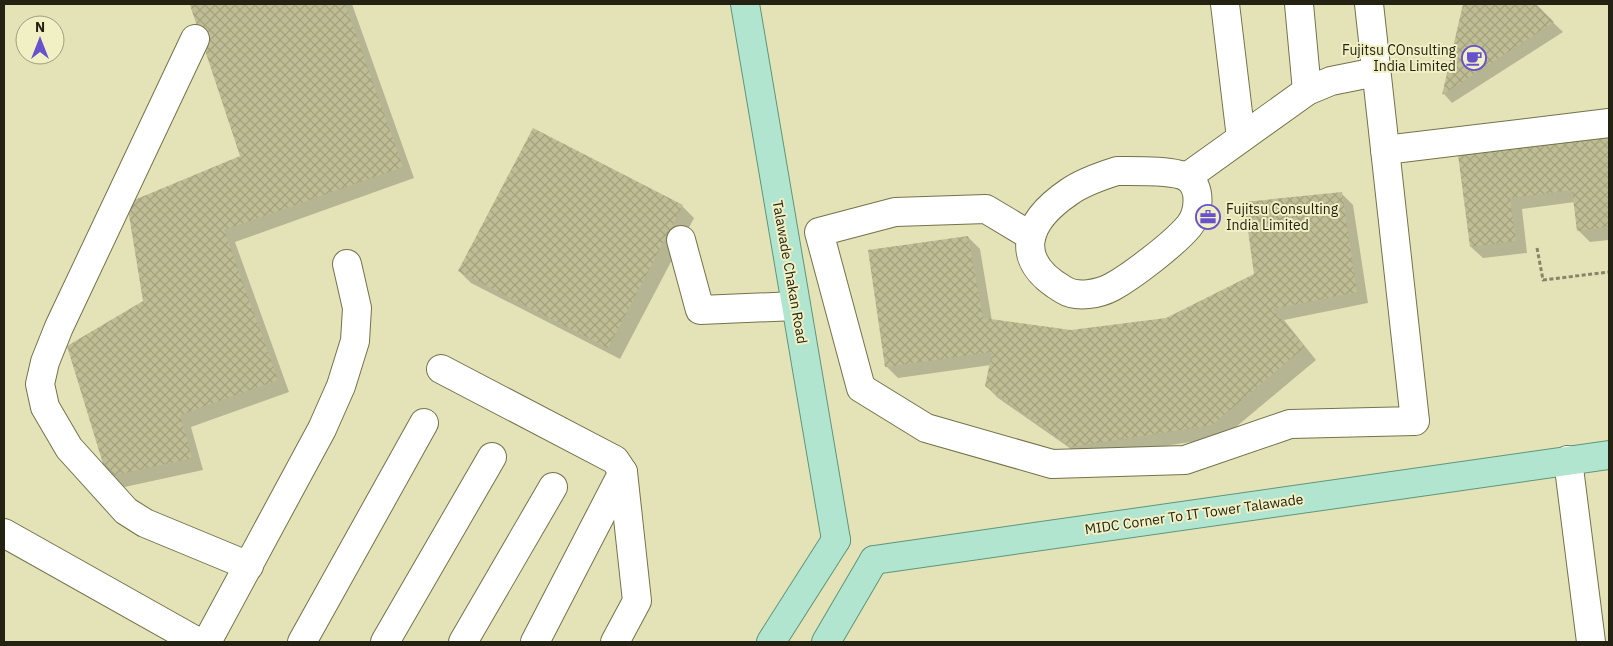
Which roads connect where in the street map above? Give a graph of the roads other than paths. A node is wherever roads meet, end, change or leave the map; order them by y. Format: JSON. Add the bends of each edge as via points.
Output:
{"nodes":[{"id":1,"x":745,"y":4,"type":"edge"},
{"id":2,"x":1225,"y":4,"type":"edge"},
{"id":3,"x":1299,"y":4,"type":"edge"},
{"id":4,"x":1369,"y":4,"type":"edge"},
{"id":5,"x":195,"y":38,"type":"dead end"},
{"id":6,"x":1376,"y":72,"type":"junction"},
{"id":7,"x":1307,"y":91,"type":"junction"},
{"id":8,"x":1609,"y":123,"type":"edge"},
{"id":9,"x":1241,"y":138,"type":"junction"},
{"id":10,"x":1385,"y":150,"type":"junction"},
{"id":11,"x":1187,"y":177,"type":"junction"},
{"id":12,"x":1031,"y":236,"type":"junction"},
{"id":13,"x":681,"y":240,"type":"dead end"},
{"id":14,"x":347,"y":264,"type":"dead end"},
{"id":15,"x":796,"y":306,"type":"junction"},
{"id":16,"x":441,"y":369,"type":"dead end"},
{"id":17,"x":424,"y":423,"type":"dead end"},
{"id":18,"x":1609,"y":455,"type":"edge"},
{"id":19,"x":492,"y":457,"type":"dead end"},
{"id":20,"x":1568,"y":460,"type":"junction"},
{"id":21,"x":623,"y":472,"type":"junction"},
{"id":22,"x":553,"y":487,"type":"dead end"},
{"id":23,"x":4,"y":533,"type":"edge"},
{"id":24,"x":836,"y":540,"type":"junction"},
{"id":25,"x":874,"y":560,"type":"junction"},
{"id":26,"x":249,"y":566,"type":"junction"},
{"id":27,"x":198,"y":642,"type":"edge"},
{"id":28,"x":207,"y":642,"type":"edge"},
{"id":29,"x":302,"y":642,"type":"edge"},
{"id":30,"x":385,"y":642,"type":"edge"},
{"id":31,"x":463,"y":642,"type":"edge"},
{"id":32,"x":535,"y":642,"type":"edge"},
{"id":33,"x":615,"y":642,"type":"edge"},
{"id":34,"x":772,"y":642,"type":"edge"},
{"id":35,"x":826,"y":642,"type":"edge"},
{"id":36,"x":1591,"y":642,"type":"edge"}],
"edges":[{"from":1,"to":15,"type":"main road","name":"Talawade Chakan Road"},
{"from":2,"to":9,"type":"lane"},
{"from":3,"to":7,"type":"lane"},
{"from":4,"to":6,"type":"lane"},
{"from":5,"to":26,"type":"lane","via":[[59,327],[40,384],[45,407],[69,448],[126,511],[145,523]]},
{"from":6,"to":7,"type":"lane","via":[[1332,81]]},
{"from":6,"to":10,"type":"lane"},
{"from":7,"to":9,"type":"lane"},
{"from":8,"to":10,"type":"lane"},
{"from":9,"to":11,"type":"lane"},
{"from":10,"to":12,"type":"lane","via":[[1415,421],[1290,424],[1185,460],[1052,464],[926,428],[861,388],[819,232],[895,212],[986,209]]},
{"from":11,"to":12,"type":"lane","via":[[1163,172],[1117,171],[1094,178],[1069,192],[1037,220]]},
{"from":11,"to":12,"type":"lane","via":[[1198,194],[1196,212],[1190,225],[1167,247],[1111,288],[1084,295],[1067,292],[1051,282],[1036,268],[1030,252]]},
{"from":13,"to":15,"type":"lane","via":[[700,310]]},
{"from":14,"to":26,"type":"lane","via":[[357,308],[355,341],[341,386],[322,429]]},
{"from":15,"to":24,"type":"main road","name":"Talawade Chakan Road"},
{"from":16,"to":21,"type":"lane","via":[[615,460]]},
{"from":17,"to":29,"type":"lane"},
{"from":18,"to":20,"type":"main road","name":"MIDC Corner To IT Tower Talawade"},
{"from":19,"to":30,"type":"lane"},
{"from":20,"to":25,"type":"main road","name":"MIDC Corner To IT Tower Talawade"},
{"from":20,"to":36,"type":"lane"},
{"from":21,"to":32,"type":"lane"},
{"from":21,"to":33,"type":"lane","via":[[637,601]]},
{"from":22,"to":31,"type":"lane"},
{"from":23,"to":27,"type":"lane"},
{"from":24,"to":25,"type":"main road"},
{"from":24,"to":34,"type":"main road"},
{"from":25,"to":35,"type":"main road"},
{"from":26,"to":28,"type":"lane"}]}
